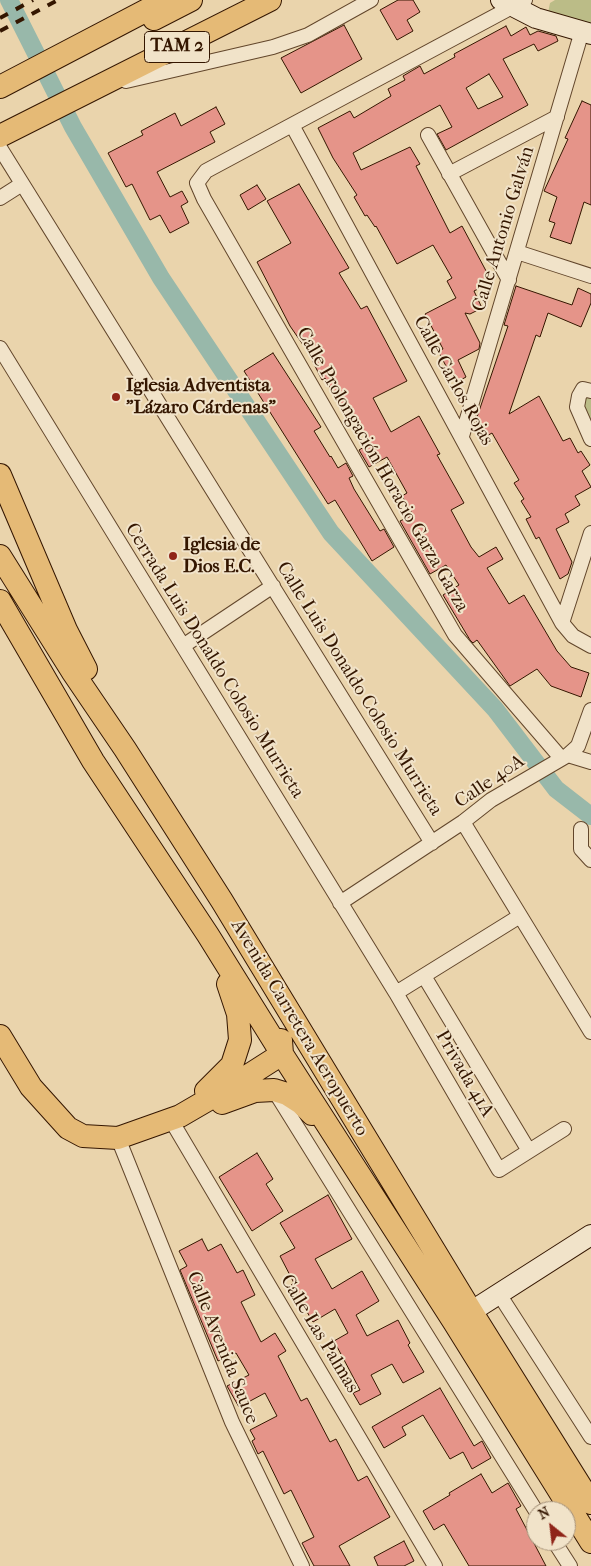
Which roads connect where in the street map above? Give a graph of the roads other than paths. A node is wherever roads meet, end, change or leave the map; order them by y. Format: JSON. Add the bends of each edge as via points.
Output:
{"nodes":[{"id":1,"x":166,"y":0,"type":"edge"},
{"id":2,"x":191,"y":0,"type":"edge"},
{"id":3,"x":270,"y":0,"type":"edge"},
{"id":4,"x":371,"y":0,"type":"edge"},
{"id":5,"x":513,"y":2,"type":"edge"},
{"id":6,"x":105,"y":32,"type":"junction"},
{"id":7,"x":587,"y":33,"type":"edge"},
{"id":8,"x":9,"y":83,"type":"edge"},
{"id":9,"x":90,"y":91,"type":"junction"},
{"id":10,"x":557,"y":117,"type":"junction"},
{"id":11,"x":292,"y":125,"type":"junction"},
{"id":12,"x":0,"y":136,"type":"edge"},
{"id":13,"x":428,"y":136,"type":"dead end"},
{"id":14,"x":0,"y":148,"type":"edge"},
{"id":15,"x":449,"y":174,"type":"junction"},
{"id":16,"x":22,"y":184,"type":"junction"},
{"id":17,"x":0,"y":198,"type":"edge"},
{"id":18,"x":517,"y":252,"type":"junction"},
{"id":19,"x":591,"y":276,"type":"edge"},
{"id":20,"x":509,"y":280,"type":"junction"},
{"id":21,"x":0,"y":348,"type":"edge"},
{"id":22,"x":591,"y":391,"type":"edge"},
{"id":23,"x":462,"y":436,"type":"junction"},
{"id":24,"x":591,"y":439,"type":"edge"},
{"id":25,"x":0,"y":475,"type":"edge"},
{"id":26,"x":591,"y":533,"type":"edge"},
{"id":27,"x":0,"y":556,"type":"edge"},
{"id":28,"x":273,"y":586,"type":"junction"},
{"id":29,"x":0,"y":601,"type":"edge"},
{"id":30,"x":562,"y":623,"type":"junction"},
{"id":31,"x":183,"y":646,"type":"junction"},
{"id":32,"x":591,"y":646,"type":"edge"},
{"id":33,"x":591,"y":710,"type":"edge"},
{"id":34,"x":125,"y":749,"type":"junction"},
{"id":35,"x":560,"y":759,"type":"junction"},
{"id":36,"x":591,"y":762,"type":"edge"},
{"id":37,"x":463,"y":822,"type":"junction"},
{"id":38,"x":581,"y":829,"type":"dead end"},
{"id":39,"x":432,"y":843,"type":"junction"},
{"id":40,"x":591,"y":860,"type":"edge"},
{"id":41,"x":340,"y":903,"type":"junction"},
{"id":42,"x":520,"y":916,"type":"junction"},
{"id":43,"x":208,"y":935,"type":"junction"},
{"id":44,"x":245,"y":938,"type":"junction"},
{"id":45,"x":424,"y":976,"type":"junction"},
{"id":46,"x":396,"y":993,"type":"junction"},
{"id":47,"x":591,"y":1032,"type":"edge"},
{"id":48,"x":0,"y":1036,"type":"edge"},
{"id":49,"x":282,"y":1054,"type":"junction"},
{"id":50,"x":274,"y":1090,"type":"junction"},
{"id":51,"x":175,"y":1118,"type":"junction"},
{"id":52,"x":564,"y":1130,"type":"dead end"},
{"id":53,"x":118,"y":1138,"type":"junction"},
{"id":54,"x":342,"y":1150,"type":"junction"},
{"id":55,"x":530,"y":1151,"type":"junction"},
{"id":56,"x":591,"y":1235,"type":"edge"},
{"id":57,"x":499,"y":1294,"type":"junction"},
{"id":58,"x":463,"y":1317,"type":"junction"},
{"id":59,"x":591,"y":1438,"type":"edge"},
{"id":60,"x":530,"y":1501,"type":"edge"},
{"id":61,"x":591,"y":1503,"type":"edge"},
{"id":62,"x":591,"y":1542,"type":"edge"},
{"id":63,"x":560,"y":1551,"type":"edge"},
{"id":64,"x":302,"y":1566,"type":"edge"},
{"id":65,"x":435,"y":1566,"type":"edge"},
{"id":66,"x":570,"y":1566,"type":"edge"}],
"edges":[{"from":1,"to":6,"type":"main road","number":"TAM 2"},
{"from":2,"to":6,"type":"main road","via":[[139,28]]},
{"from":3,"to":9,"type":"main road","number":"TAM 2"},
{"from":4,"to":9,"type":"street","via":[[308,35],[273,47]]},
{"from":5,"to":7,"type":"street","via":[[536,18]]},
{"from":5,"to":11,"type":"street"},
{"from":6,"to":8,"type":"main road","number":"TAM 2"},
{"from":7,"to":10,"type":"street","name":"Calle Antonio Galván"},
{"from":9,"to":12,"type":"main road","number":"TAM 2"},
{"from":10,"to":15,"type":"street"},
{"from":10,"to":18,"type":"street","name":"Calle Antonio Galván"},
{"from":11,"to":23,"type":"street","name":"Calle Carlos Rojas"},
{"from":11,"to":35,"type":"street","name":"Calle Prolongación Horacio Garza Garza","via":[[206,171],[197,183],[455,635]]},
{"from":13,"to":15,"type":"street"},
{"from":14,"to":16,"type":"street","name":"Calle Luis Donaldo Colosio Murrieta"},
{"from":15,"to":20,"type":"street"},
{"from":16,"to":17,"type":"street"},
{"from":16,"to":28,"type":"street","name":"Calle Luis Donaldo Colosio Murrieta"},
{"from":18,"to":19,"type":"street"},
{"from":18,"to":20,"type":"street","name":"Calle Antonio Galván"},
{"from":20,"to":23,"type":"street","name":"Calle Antonio Galván"},
{"from":21,"to":31,"type":"street","name":"Cerrada Luis Donaldo Colosio Murrieta"},
{"from":22,"to":24,"type":"street","via":[[583,389],[578,396],[577,407]]},
{"from":23,"to":30,"type":"street","name":"Calle Carlos Rojas"},
{"from":25,"to":34,"type":"main road","via":[[66,630]]},
{"from":26,"to":30,"type":"street"},
{"from":27,"to":34,"type":"main road","name":"Avenida Carretera Aeropuerto"},
{"from":28,"to":31,"type":"street"},
{"from":28,"to":39,"type":"street","name":"Calle Luis Donaldo Colosio Murrieta"},
{"from":29,"to":43,"type":"main road","name":"Avenida Carretera Aeropuerto","via":[[93,761]]},
{"from":30,"to":32,"type":"street","name":"Calle Carlos Rojas","via":[[572,636]]},
{"from":31,"to":41,"type":"street","name":"Cerrada Luis Donaldo Colosio Murrieta"},
{"from":33,"to":35,"type":"street","name":"Calle 40A","via":[[580,741]]},
{"from":34,"to":44,"type":"main road","name":"Avenida Carretera Aeropuerto"},
{"from":35,"to":36,"type":"street"},
{"from":35,"to":37,"type":"street","name":"Calle 40A","via":[[492,800]]},
{"from":37,"to":39,"type":"street","name":"Calle 40A"},
{"from":37,"to":42,"type":"street","name":"Calle Luis Donaldo Colosio Murrieta"},
{"from":38,"to":40,"type":"street","via":[[580,849]]},
{"from":39,"to":41,"type":"street","name":"Calle 40A"},
{"from":41,"to":46,"type":"street","name":"Cerrada Luis Donaldo Colosio Murrieta"},
{"from":42,"to":45,"type":"street"},
{"from":42,"to":47,"type":"street","name":"Calle Luis Donaldo Colosio Murrieta"},
{"from":43,"to":49,"type":"main road","name":"Avenida Carretera Aeropuerto"},
{"from":43,"to":51,"type":"main road","via":[[238,1014],[240,1040],[228,1070]]},
{"from":44,"to":49,"type":"main road","via":[[281,1035]]},
{"from":44,"to":58,"type":"main road","name":"Avenida Carretera Aeropuerto"},
{"from":45,"to":46,"type":"street"},
{"from":45,"to":55,"type":"street","name":"Privada 41A"},
{"from":46,"to":55,"type":"street","name":"Privada 41A","via":[[499,1170]]},
{"from":48,"to":53,"type":"main road","via":[[31,1087],[68,1128],[83,1136]]},
{"from":49,"to":51,"type":"main road"},
{"from":49,"to":54,"type":"main road","name":"Avenida Carretera Aeropuerto"},
{"from":50,"to":51,"type":"main road","via":[[255,1092]]},
{"from":50,"to":54,"type":"main road","via":[[301,1103]]},
{"from":50,"to":60,"type":"street"},
{"from":51,"to":53,"type":"main road"},
{"from":51,"to":65,"type":"street","name":"Calle Las Palmas"},
{"from":52,"to":55,"type":"street","name":"Privada 41A"},
{"from":53,"to":64,"type":"street","name":"Calle Avenida Sauce","via":[[232,1422]]},
{"from":54,"to":58,"type":"main road","name":"Avenida Carretera Aeropuerto"},
{"from":56,"to":57,"type":"street"},
{"from":57,"to":58,"type":"street"},
{"from":57,"to":59,"type":"street"},
{"from":58,"to":61,"type":"main road","name":"Avenida Carretera Aeropuerto"},
{"from":58,"to":62,"type":"main road","name":"Avenida Carretera Aeropuerto"},
{"from":63,"to":66,"type":"street"}]}
